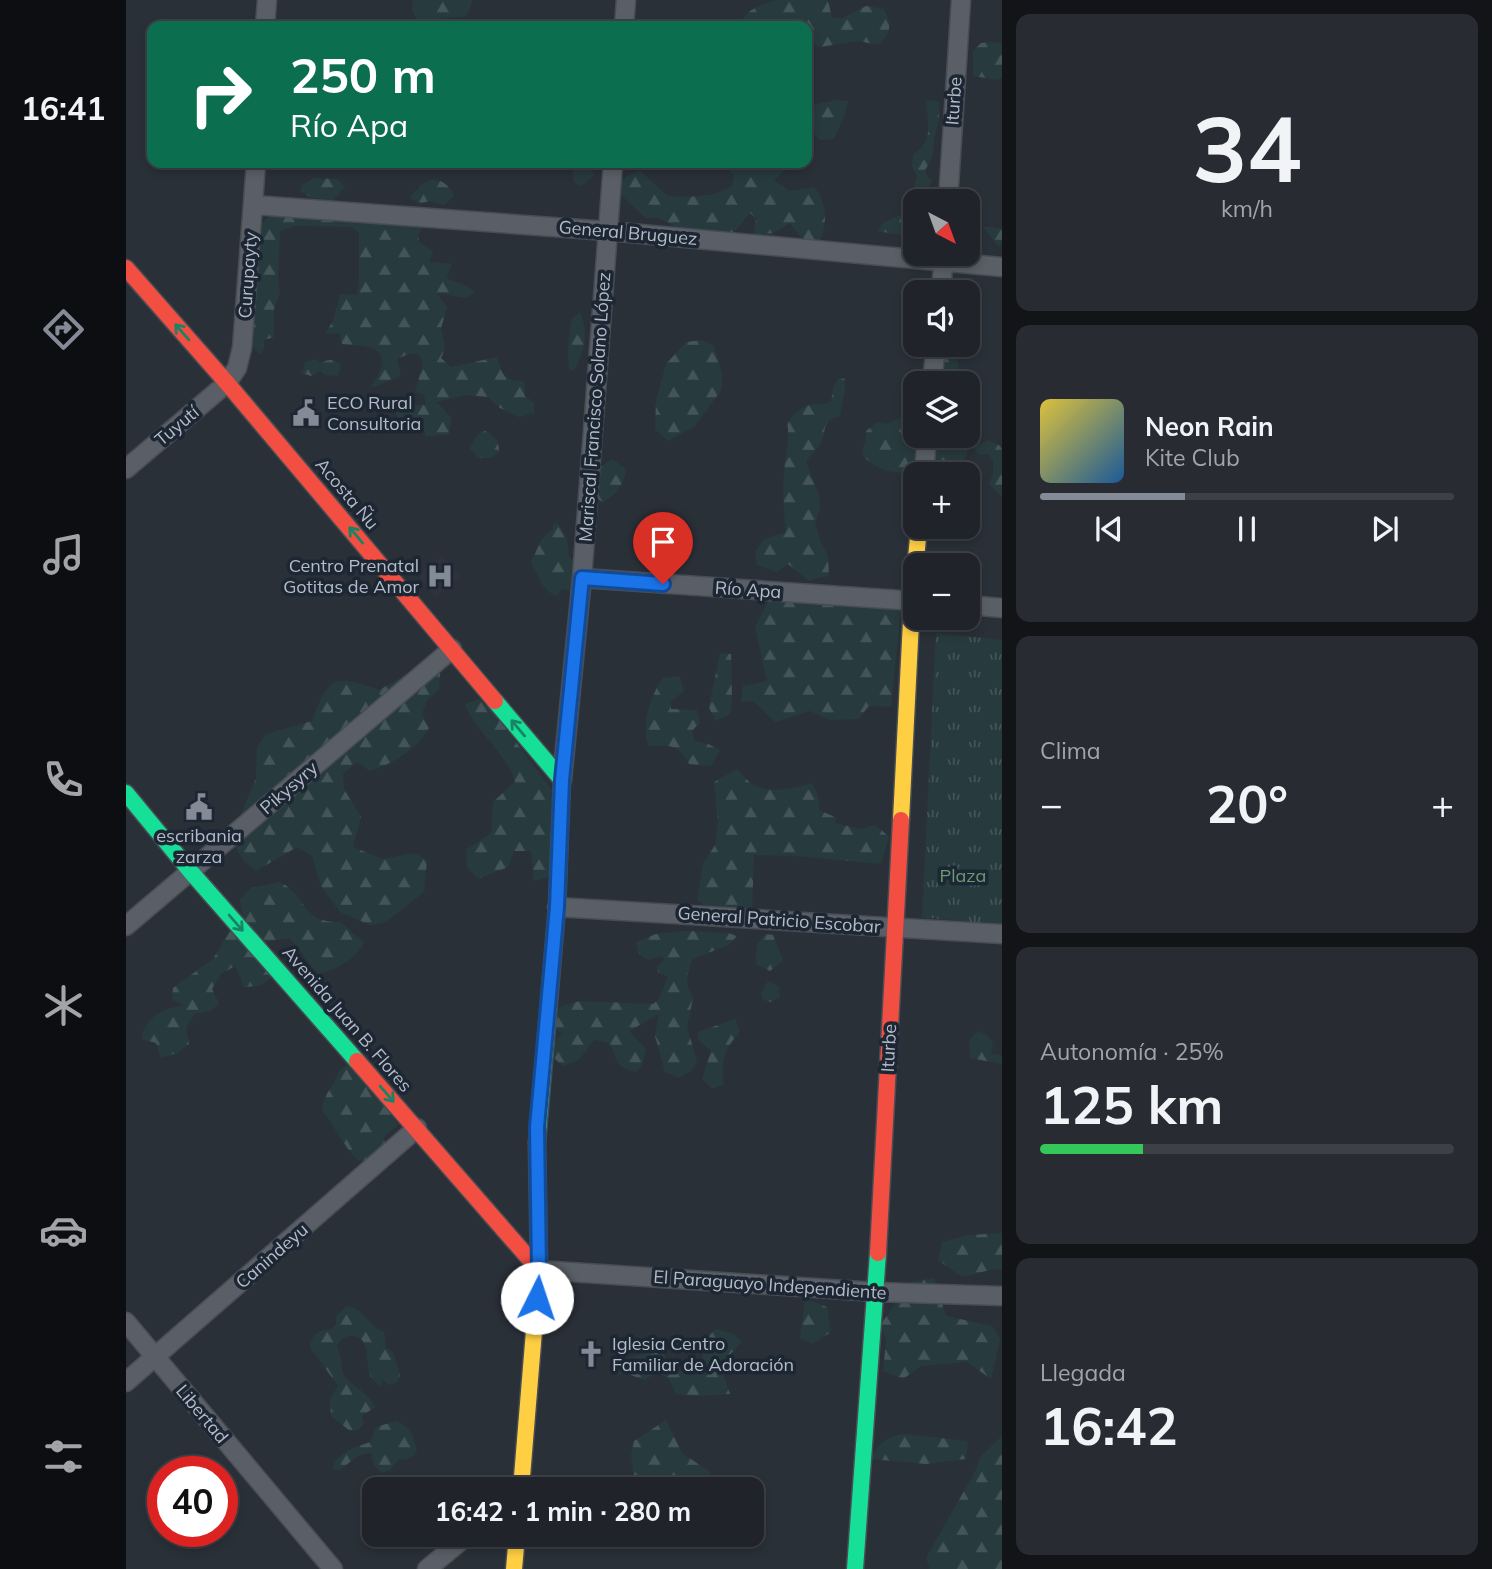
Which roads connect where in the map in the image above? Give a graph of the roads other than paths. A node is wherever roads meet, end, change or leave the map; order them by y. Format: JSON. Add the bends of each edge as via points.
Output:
{"nodes":[{"id":1,"x":267,"y":0,"type":"edge"},
{"id":2,"x":626,"y":0,"type":"edge"},
{"id":3,"x":961,"y":0,"type":"edge"},
{"id":4,"x":265,"y":21,"type":"edge"},
{"id":5,"x":624,"y":21,"type":"edge"},
{"id":6,"x":256,"y":168,"type":"edge"},
{"id":7,"x":614,"y":168,"type":"edge"},
{"id":8,"x":949,"y":189,"type":"edge"},
{"id":9,"x":253,"y":205,"type":"junction"},
{"id":10,"x":608,"y":230,"type":"junction"},
{"id":11,"x":903,"y":255,"type":"edge"},
{"id":12,"x":980,"y":264,"type":"edge"},
{"id":13,"x":1002,"y":267,"type":"edge"},
{"id":14,"x":126,"y":268,"type":"edge"},
{"id":15,"x":227,"y":383,"type":"junction"},
{"id":16,"x":126,"y":469,"type":"edge"},
{"id":17,"x":582,"y":578,"type":"junction"},
{"id":18,"x":903,"y":600,"type":"edge"},
{"id":19,"x":980,"y":607,"type":"edge"},
{"id":20,"x":1002,"y":608,"type":"edge"},
{"id":21,"x":912,"y":630,"type":"edge"},
{"id":22,"x":452,"y":649,"type":"junction"},
{"id":23,"x":562,"y":780,"type":"junction"},
{"id":24,"x":126,"y":793,"type":"edge"},
{"id":25,"x":191,"y":872,"type":"junction"},
{"id":26,"x":557,"y":907,"type":"junction"},
{"id":27,"x":126,"y":926,"type":"edge"},
{"id":28,"x":896,"y":928,"type":"junction"},
{"id":29,"x":1002,"y":934,"type":"edge"},
{"id":30,"x":416,"y":1128,"type":"junction"},
{"id":31,"x":539,"y":1270,"type":"junction"},
{"id":32,"x":876,"y":1292,"type":"junction"},
{"id":33,"x":1002,"y":1296,"type":"edge"},
{"id":34,"x":126,"y":1322,"type":"edge"},
{"id":35,"x":155,"y":1358,"type":"junction"},
{"id":36,"x":126,"y":1382,"type":"edge"},
{"id":37,"x":522,"y":1477,"type":"edge"},
{"id":38,"x":454,"y":1547,"type":"edge"},
{"id":39,"x":516,"y":1547,"type":"edge"},
{"id":40,"x":333,"y":1569,"type":"edge"},
{"id":41,"x":427,"y":1569,"type":"edge"},
{"id":42,"x":514,"y":1569,"type":"edge"},
{"id":43,"x":855,"y":1569,"type":"edge"}],
"edges":[{"from":1,"to":4,"type":"street"},
{"from":2,"to":5,"type":"street"},
{"from":3,"to":8,"type":"street","name":"Iturbe"},
{"from":6,"to":9,"type":"street","name":"Curupayty"},
{"from":7,"to":10,"type":"street","name":"Mariscal Francisco Solano López"},
{"from":9,"to":10,"type":"street","name":"General Bruguez"},
{"from":9,"to":15,"type":"street","name":"Curupayty","via":[[242,348]]},
{"from":10,"to":11,"type":"street","name":"General Bruguez"},
{"from":10,"to":17,"type":"street","name":"Mariscal Francisco Solano López"},
{"from":12,"to":13,"type":"street","name":"General Bruguez"},
{"from":15,"to":14,"type":"street","name":"Acosta Ñu","one_way":true},
{"from":15,"to":16,"type":"street","name":"Tuyutí"},
{"from":22,"to":15,"type":"street","name":"Acosta Ñu","one_way":true},
{"from":17,"to":18,"type":"street","name":"Río Apa"},
{"from":17,"to":23,"type":"street","name":"Mariscal Francisco Solano López"},
{"from":19,"to":20,"type":"street"},
{"from":21,"to":28,"type":"street","name":"Iturbe"},
{"from":23,"to":22,"type":"street","name":"Acosta Ñu","one_way":true},
{"from":22,"to":25,"type":"street","name":"Pikysyry"},
{"from":23,"to":26,"type":"street","name":"Mariscal Francisco Solano López"},
{"from":24,"to":25,"type":"street","name":"Avenida Juan B. Flores"},
{"from":25,"to":27,"type":"street","name":"Pikysyry"},
{"from":25,"to":30,"type":"street","name":"Avenida Juan B. Flores","one_way":true},
{"from":26,"to":28,"type":"street","name":"General Patricio Escobar"},
{"from":26,"to":31,"type":"street","name":"Mariscal Francisco Solano López","via":[[537,1127]]},
{"from":28,"to":29,"type":"street","name":"General Patricio Escobar"},
{"from":28,"to":32,"type":"street","name":"Iturbe"},
{"from":30,"to":31,"type":"street","name":"Avenida Juan B. Flores"},
{"from":30,"to":35,"type":"street","name":"Canindeyu"},
{"from":31,"to":32,"type":"street","name":"El Paraguayo Independiente"},
{"from":31,"to":37,"type":"street","name":"Mariscal Francisco Solano López"},
{"from":32,"to":33,"type":"street","name":"El Paraguayo Independiente"},
{"from":32,"to":43,"type":"street","name":"Iturbe"},
{"from":34,"to":35,"type":"street","name":"Libertad"},
{"from":35,"to":36,"type":"street","name":"Canindeyu"},
{"from":35,"to":40,"type":"street","name":"Libertad"},
{"from":38,"to":41,"type":"street"},
{"from":39,"to":42,"type":"street"}]}
